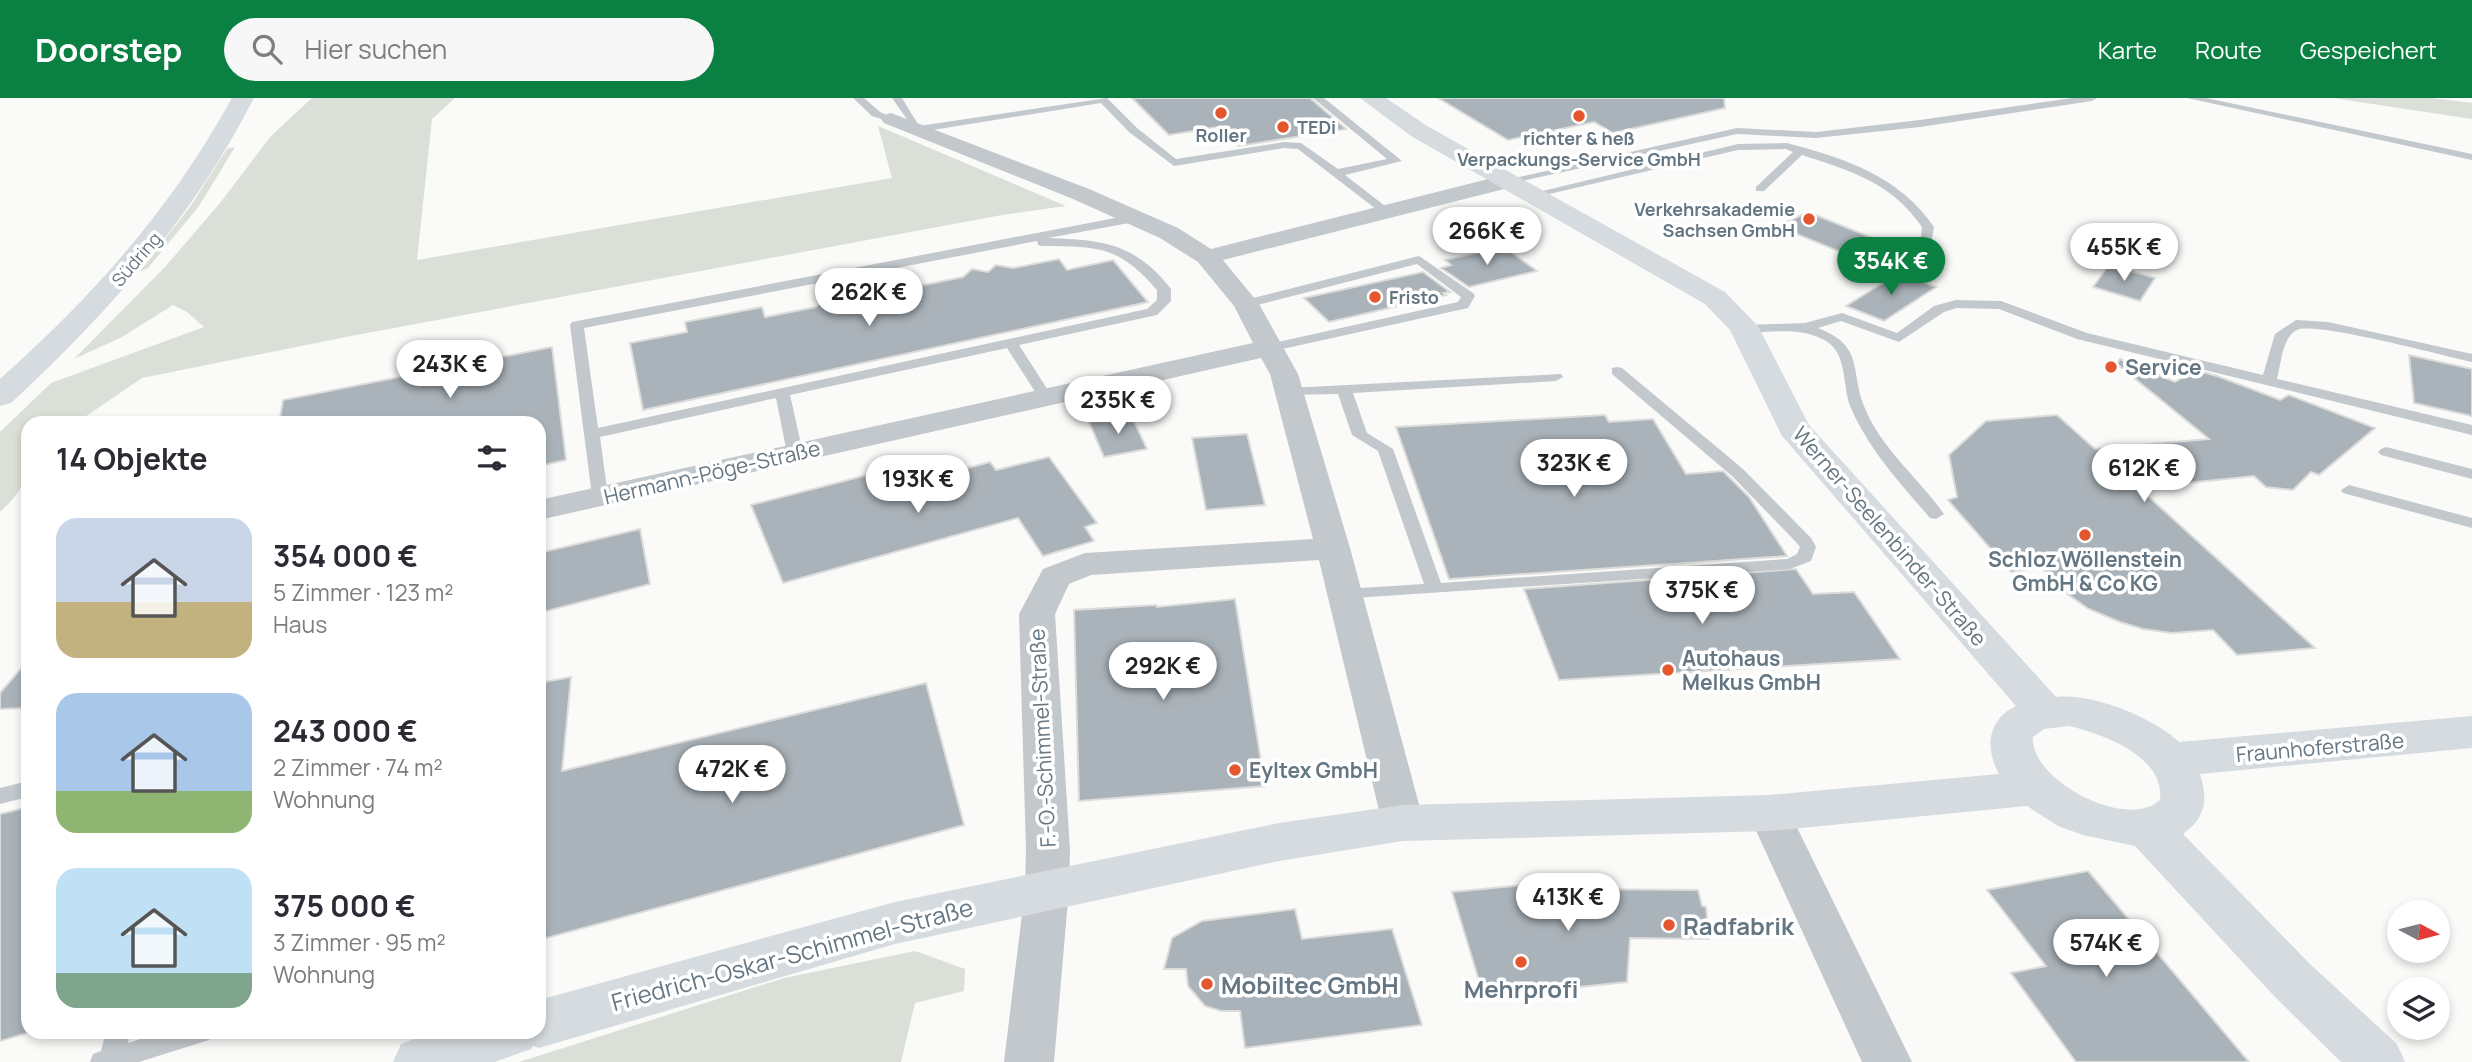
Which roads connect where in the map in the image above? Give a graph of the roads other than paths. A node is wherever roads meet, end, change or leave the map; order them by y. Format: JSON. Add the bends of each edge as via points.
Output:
{"nodes":[{"id":1,"x":216,"y":98,"type":"edge"},
{"id":2,"x":243,"y":98,"type":"edge"},
{"id":3,"x":858,"y":98,"type":"edge"},
{"id":4,"x":1318,"y":98,"type":"edge"},
{"id":5,"x":1371,"y":98,"type":"edge"},
{"id":6,"x":2092,"y":98,"type":"edge"},
{"id":7,"x":2192,"y":98,"type":"edge"},
{"id":8,"x":1102,"y":99,"type":"edge"},
{"id":9,"x":903,"y":116,"type":"edge"},
{"id":10,"x":1789,"y":141,"type":"junction"},
{"id":11,"x":1801,"y":150,"type":"junction"},
{"id":12,"x":2472,"y":157,"type":"edge"},
{"id":13,"x":1576,"y":166,"type":"junction"},
{"id":14,"x":1337,"y":173,"type":"junction"},
{"id":15,"x":1508,"y":181,"type":"junction"},
{"id":16,"x":1569,"y":186,"type":"junction"},
{"id":17,"x":1760,"y":189,"type":"dead end"},
{"id":18,"x":1532,"y":195,"type":"junction"},
{"id":19,"x":1385,"y":212,"type":"junction"},
{"id":20,"x":1136,"y":218,"type":"junction"},
{"id":21,"x":1339,"y":223,"type":"junction"},
{"id":22,"x":1014,"y":240,"type":"junction"},
{"id":23,"x":1925,"y":253,"type":"dead end"},
{"id":24,"x":1207,"y":257,"type":"junction"},
{"id":25,"x":1246,"y":304,"type":"junction"},
{"id":26,"x":1805,"y":327,"type":"junction"},
{"id":27,"x":1745,"y":329,"type":"junction"},
{"id":28,"x":1011,"y":343,"type":"junction"},
{"id":29,"x":1269,"y":348,"type":"junction"},
{"id":30,"x":2472,"y":358,"type":"edge"},
{"id":31,"x":14,"y":368,"type":"edge"},
{"id":32,"x":1617,"y":371,"type":"dead end"},
{"id":33,"x":1556,"y":377,"type":"dead end"},
{"id":34,"x":2269,"y":380,"type":"junction"},
{"id":35,"x":1345,"y":389,"type":"junction"},
{"id":36,"x":1289,"y":392,"type":"junction"},
{"id":37,"x":782,"y":393,"type":"junction"},
{"id":38,"x":0,"y":396,"type":"edge"},
{"id":39,"x":1046,"y":398,"type":"junction"},
{"id":40,"x":2472,"y":430,"type":"edge"},
{"id":41,"x":592,"y":435,"type":"junction"},
{"id":42,"x":2386,"y":452,"type":"dead end"},
{"id":43,"x":795,"y":453,"type":"junction"},
{"id":44,"x":2472,"y":474,"type":"edge"},
{"id":45,"x":2349,"y":490,"type":"dead end"},
{"id":46,"x":600,"y":496,"type":"junction"},
{"id":47,"x":546,"y":508,"type":"edge"},
{"id":48,"x":1936,"y":514,"type":"dead end"},
{"id":49,"x":2472,"y":523,"type":"edge"},
{"id":50,"x":1333,"y":548,"type":"junction"},
{"id":51,"x":1435,"y":589,"type":"junction"},
{"id":52,"x":1345,"y":595,"type":"junction"},
{"id":53,"x":2045,"y":712,"type":"junction"},
{"id":54,"x":2472,"y":732,"type":"edge"},
{"id":55,"x":2168,"y":760,"type":"junction"},
{"id":56,"x":2036,"y":788,"type":"junction"},
{"id":57,"x":21,"y":791,"type":"edge"},
{"id":58,"x":0,"y":796,"type":"edge"},
{"id":59,"x":1769,"y":813,"type":"junction"},
{"id":60,"x":1403,"y":823,"type":"junction"},
{"id":61,"x":2146,"y":827,"type":"junction"},
{"id":62,"x":1047,"y":890,"type":"junction"},
{"id":63,"x":546,"y":1022,"type":"edge"},
{"id":64,"x":115,"y":1039,"type":"edge"},
{"id":65,"x":178,"y":1039,"type":"edge"},
{"id":66,"x":484,"y":1039,"type":"edge"},
{"id":67,"x":448,"y":1048,"type":"edge"},
{"id":68,"x":107,"y":1061,"type":"edge"},
{"id":69,"x":1029,"y":1062,"type":"edge"},
{"id":70,"x":1887,"y":1062,"type":"edge"},
{"id":71,"x":2378,"y":1062,"type":"edge"}],
"edges":[{"from":1,"to":31,"type":"main road","name":"Südring","via":[[181,162],[132,230],[64,304]]},
{"from":2,"to":31,"type":"main road","name":"Südring","via":[[214,154],[171,218],[119,280]]},
{"from":3,"to":9,"type":"lane","via":[[876,114]]},
{"from":4,"to":14,"type":"lane","via":[[1396,161]]},
{"from":5,"to":15,"type":"main road","name":"Werner-Seelenbinder-Straße"},
{"from":6,"to":10,"type":"lane"},
{"from":7,"to":12,"type":"lane"},
{"from":8,"to":9,"type":"lane"},
{"from":8,"to":14,"type":"lane","via":[[1174,163],[1301,146]]},
{"from":9,"to":20,"type":"street"},
{"from":10,"to":11,"type":"lane"},
{"from":10,"to":13,"type":"lane","via":[[1766,129],[1737,131]]},
{"from":10,"to":16,"type":"lane","via":[[1738,147]]},
{"from":11,"to":17,"type":"lane"},
{"from":11,"to":23,"type":"lane","via":[[1870,174],[1899,194],[1928,227]]},
{"from":13,"to":15,"type":"lane"},
{"from":13,"to":16,"type":"lane"},
{"from":14,"to":19,"type":"lane"},
{"from":15,"to":18,"type":"main road","name":"Werner-Seelenbinder-Straße"},
{"from":15,"to":19,"type":"street"},
{"from":16,"to":18,"type":"lane"},
{"from":18,"to":21,"type":"street","via":[[1427,222]]},
{"from":18,"to":27,"type":"main road","name":"Werner-Seelenbinder-Straße","via":[[1704,291]]},
{"from":19,"to":21,"type":"street"},
{"from":20,"to":22,"type":"lane"},
{"from":20,"to":24,"type":"street"},
{"from":21,"to":24,"type":"street"},
{"from":22,"to":28,"type":"lane","via":[[1113,248],[1132,257],[1164,289],[1164,301],[1152,312]]},
{"from":22,"to":41,"type":"lane","via":[[577,325]]},
{"from":24,"to":25,"type":"street"},
{"from":25,"to":29,"type":"street"},
{"from":25,"to":29,"type":"lane","via":[[1419,260],[1468,296],[1462,305]]},
{"from":26,"to":27,"type":"lane"},
{"from":26,"to":34,"type":"lane","via":[[1842,317],[1899,338],[1939,309],[2001,305],[2082,336]]},
{"from":26,"to":48,"type":"lane","via":[[1842,348],[1856,402],[1881,451]]},
{"from":27,"to":53,"type":"main road","name":"Werner-Seelenbinder-Straße","via":[[1794,429]]},
{"from":28,"to":37,"type":"lane"},
{"from":28,"to":39,"type":"lane"},
{"from":29,"to":36,"type":"street"},
{"from":29,"to":39,"type":"street","name":"Hermann-Pöge-Straße"},
{"from":30,"to":34,"type":"lane","via":[[2328,326],[2296,324],[2282,334]]},
{"from":31,"to":38,"type":"main road","name":"Südring"},
{"from":32,"to":51,"type":"lane","via":[[1739,471],[1803,537],[1808,547],[1805,556],[1790,564]]},
{"from":33,"to":35,"type":"lane"},
{"from":34,"to":40,"type":"lane"},
{"from":35,"to":36,"type":"lane"},
{"from":35,"to":51,"type":"lane","via":[[1360,435],[1385,449]]},
{"from":36,"to":50,"type":"street"},
{"from":37,"to":41,"type":"lane"},
{"from":37,"to":43,"type":"lane"},
{"from":39,"to":43,"type":"street","name":"Hermann-Pöge-Straße"},
{"from":41,"to":46,"type":"lane"},
{"from":42,"to":44,"type":"lane"},
{"from":43,"to":46,"type":"street","name":"Hermann-Pöge-Straße"},
{"from":45,"to":49,"type":"lane"},
{"from":46,"to":47,"type":"street","name":"Hermann-Pöge-Straße"},
{"from":50,"to":52,"type":"street"},
{"from":50,"to":62,"type":"street","name":"F.-O.-Schimmel-Straße","via":[[1085,564],[1055,577],[1037,614]]},
{"from":51,"to":52,"type":"lane"},
{"from":52,"to":60,"type":"street"},
{"from":53,"to":55,"type":"main road","via":[[2096,716],[2148,741]]},
{"from":53,"to":56,"type":"main road","via":[[2025,719],[2013,732],[2011,749],[2019,768]]},
{"from":54,"to":55,"type":"main road","name":"Fraunhoferstraße"},
{"from":55,"to":61,"type":"main road","via":[[2180,778],[2184,796],[2179,811],[2166,822]]},
{"from":56,"to":59,"type":"main road","name":"Friedrich-Oskar-Schimmel-Straße"},
{"from":56,"to":61,"type":"main road","via":[[2089,819],[2118,827]]},
{"from":57,"to":58,"type":"lane"},
{"from":59,"to":60,"type":"main road","name":"Friedrich-Oskar-Schimmel-Straße"},
{"from":59,"to":70,"type":"street"},
{"from":60,"to":62,"type":"main road","name":"Friedrich-Oskar-Schimmel-Straße","via":[[1279,842]]},
{"from":61,"to":71,"type":"main road","via":[[2292,980]]},
{"from":62,"to":63,"type":"main road","name":"Friedrich-Oskar-Schimmel-Straße","via":[[895,923]]},
{"from":62,"to":69,"type":"street"},
{"from":64,"to":68,"type":"lane"},
{"from":65,"to":68,"type":"lane"},
{"from":66,"to":67,"type":"main road"}]}
